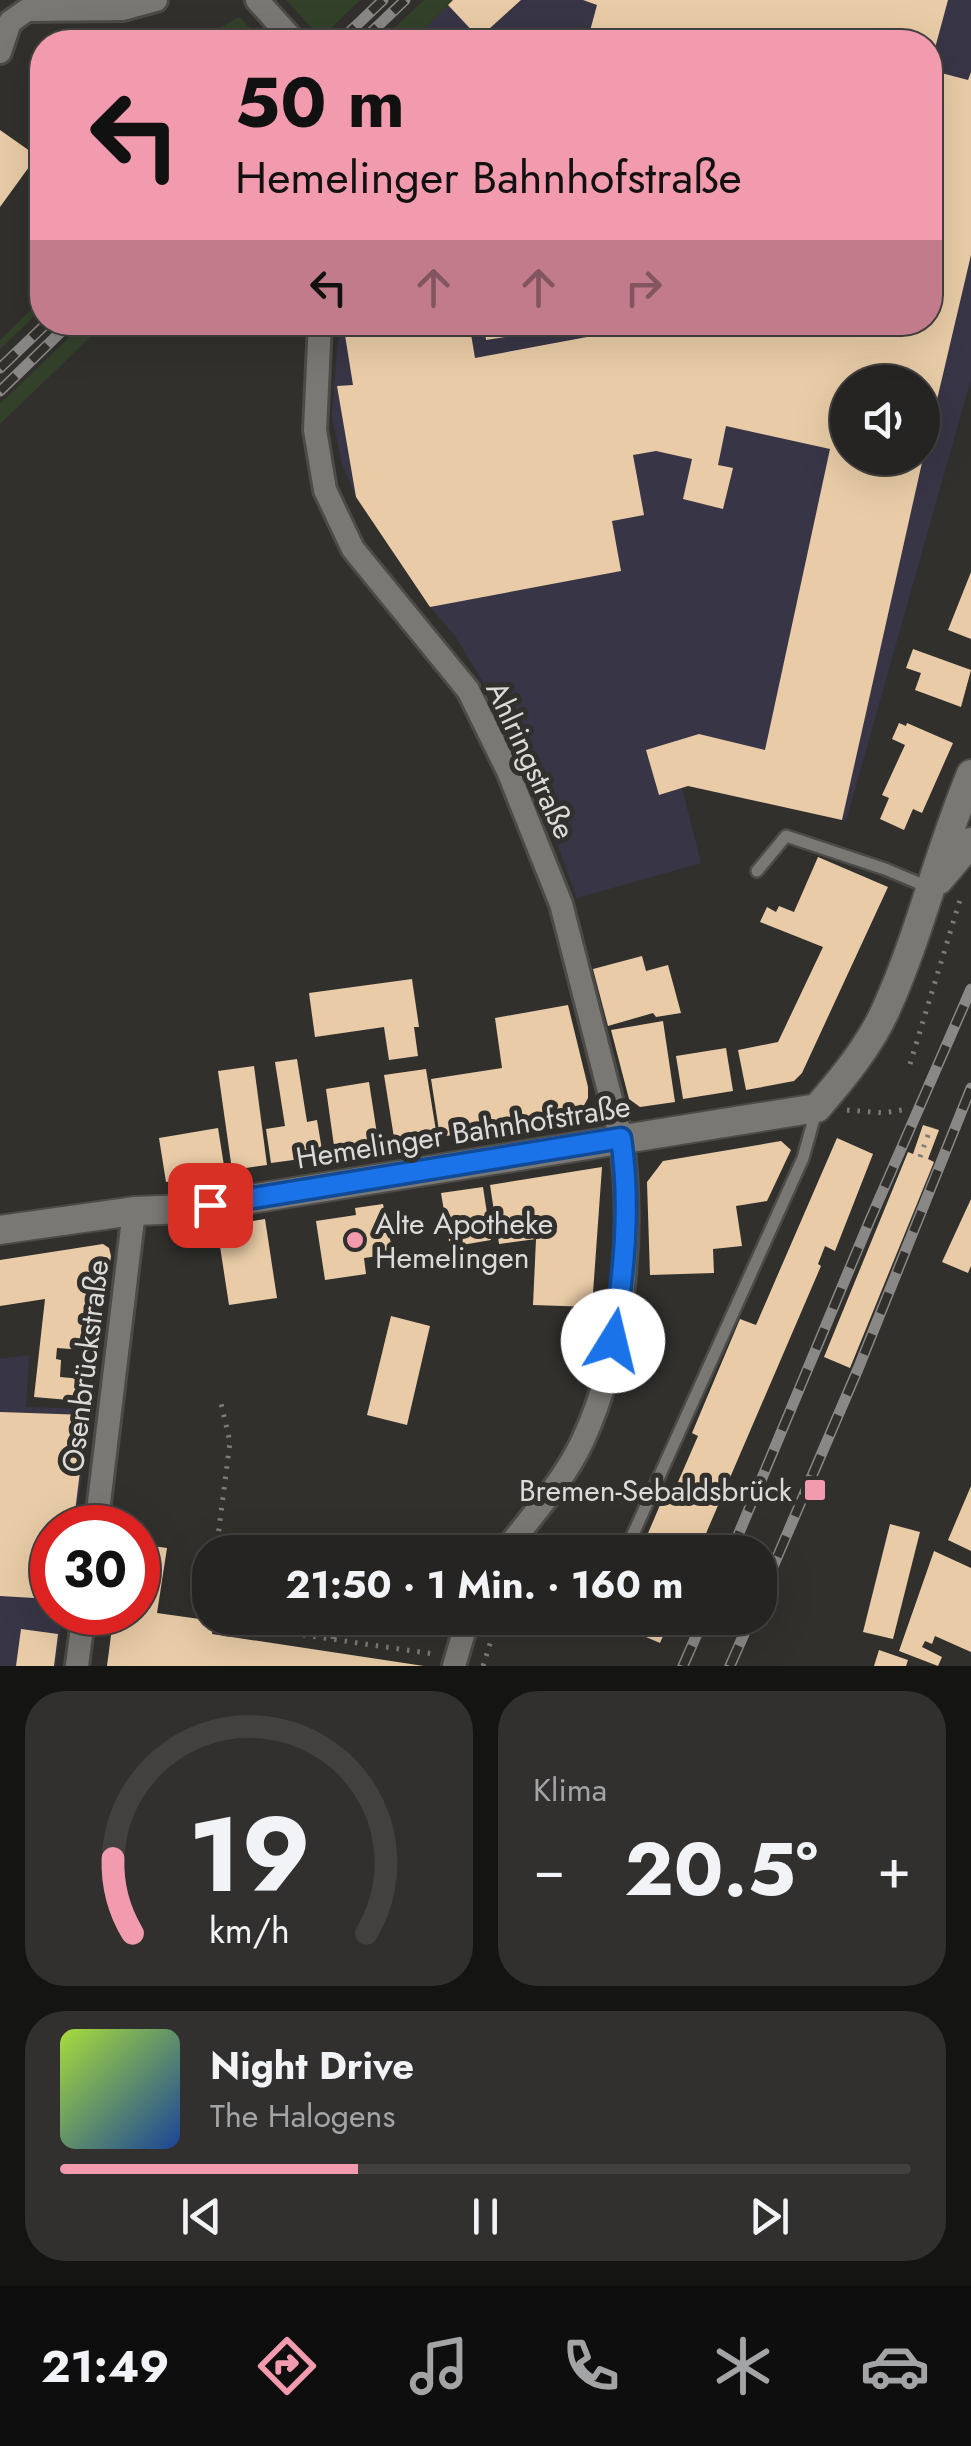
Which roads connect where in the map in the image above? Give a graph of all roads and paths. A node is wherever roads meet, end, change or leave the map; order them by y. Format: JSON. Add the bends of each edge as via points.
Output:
{"nodes":[{"id":1,"x":156,"y":0,"type":"edge"},
{"id":2,"x":257,"y":0,"type":"edge"},
{"id":3,"x":284,"y":30,"type":"edge"},
{"id":4,"x":0,"y":52,"type":"edge"},
{"id":5,"x":319,"y":335,"type":"edge"},
{"id":6,"x":971,"y":774,"type":"edge"},
{"id":7,"x":971,"y":842,"type":"edge"},
{"id":8,"x":758,"y":871,"type":"dead end"},
{"id":9,"x":932,"y":889,"type":"junction"},
{"id":10,"x":910,"y":1064,"type":"dead end"},
{"id":11,"x":817,"y":1108,"type":"junction"},
{"id":12,"x":908,"y":1108,"type":"dead end"},
{"id":13,"x":883,"y":1113,"type":"dead end"},
{"id":14,"x":931,"y":1127,"type":"dead end"},
{"id":15,"x":621,"y":1138,"type":"junction"},
{"id":16,"x":920,"y":1156,"type":"dead end"},
{"id":17,"x":134,"y":1210,"type":"junction"},
{"id":18,"x":0,"y":1230,"type":"edge"},
{"id":19,"x":220,"y":1399,"type":"dead end"},
{"id":20,"x":99,"y":1505,"type":"edge"},
{"id":21,"x":218,"y":1535,"type":"edge"},
{"id":22,"x":518,"y":1535,"type":"edge"},
{"id":23,"x":632,"y":1535,"type":"edge"},
{"id":24,"x":81,"y":1635,"type":"edge"},
{"id":25,"x":305,"y":1635,"type":"edge"},
{"id":26,"x":334,"y":1635,"type":"edge"},
{"id":27,"x":463,"y":1635,"type":"edge"},
{"id":28,"x":493,"y":1635,"type":"edge"},
{"id":29,"x":333,"y":1639,"type":"junction"},
{"id":30,"x":455,"y":1662,"type":"edge"},
{"id":31,"x":77,"y":1666,"type":"edge"},
{"id":32,"x":483,"y":1666,"type":"edge"}],
"edges":[{"from":1,"to":4,"type":"street","via":[[123,9],[27,10],[10,22]]},
{"from":2,"to":3,"type":"street"},
{"from":5,"to":15,"type":"street","name":"Ahlringstraße","via":[[315,430],[325,490],[353,549],[468,690],[508,771],[561,904]]},
{"from":6,"to":9,"type":"street"},
{"from":7,"to":9,"type":"street"},
{"from":8,"to":9,"type":"lane","via":[[786,836]]},
{"from":9,"to":10,"type":"path","via":[[960,900]]},
{"from":9,"to":11,"type":"street","via":[[886,1010]]},
{"from":11,"to":15,"type":"street","name":"Hemelinger Bahnhofstraße"},
{"from":11,"to":23,"type":"lane","via":[[804,1158]]},
{"from":12,"to":13,"type":"path"},
{"from":14,"to":16,"type":"path"},
{"from":15,"to":17,"type":"street","name":"Hemelinger Bahnhofstraße","via":[[188,1209]]},
{"from":15,"to":22,"type":"street","name":"Ahlringstraße","via":[[624,1272],[610,1362],[584,1440]]},
{"from":17,"to":18,"type":"street","name":"Hemelinger Bahnhofstraße"},
{"from":17,"to":20,"type":"street","name":"Osenbrückstraße"},
{"from":19,"to":21,"type":"path","via":[[230,1442]]},
{"from":24,"to":31,"type":"street"},
{"from":25,"to":29,"type":"path"},
{"from":26,"to":29,"type":"path"},
{"from":27,"to":30,"type":"street"},
{"from":28,"to":32,"type":"path"},
{"from":29,"to":30,"type":"path"}]}
